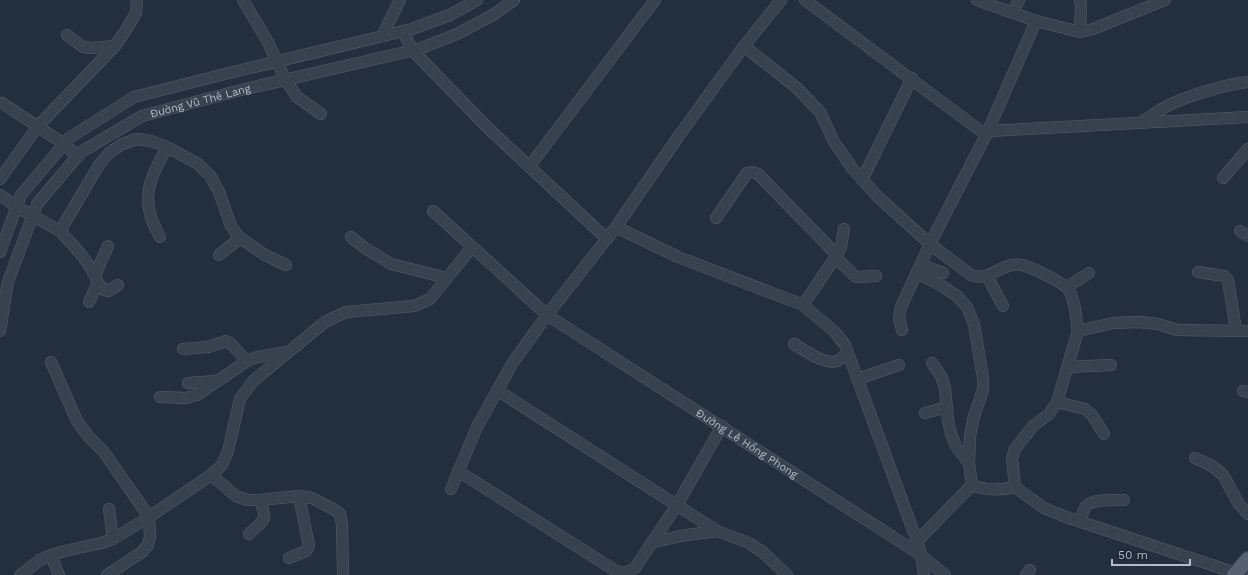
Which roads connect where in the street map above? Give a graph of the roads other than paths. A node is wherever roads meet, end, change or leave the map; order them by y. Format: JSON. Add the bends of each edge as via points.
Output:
{"nodes":[{"id":1,"x":137,"y":0,"type":"edge"},
{"id":2,"x":243,"y":0,"type":"edge"},
{"id":3,"x":400,"y":0,"type":"edge"},
{"id":4,"x":477,"y":0,"type":"edge"},
{"id":5,"x":514,"y":0,"type":"edge"},
{"id":6,"x":655,"y":0,"type":"edge"},
{"id":7,"x":781,"y":0,"type":"edge"},
{"id":8,"x":805,"y":0,"type":"edge"},
{"id":9,"x":977,"y":0,"type":"edge"},
{"id":10,"x":1019,"y":0,"type":"edge"},
{"id":11,"x":1080,"y":0,"type":"edge"},
{"id":12,"x":1165,"y":0,"type":"edge"},
{"id":13,"x":1013,"y":12,"type":"junction"},
{"id":14,"x":1036,"y":21,"type":"junction"},
{"id":15,"x":402,"y":32,"type":"junction"},
{"id":16,"x":1080,"y":32,"type":"junction"},
{"id":17,"x":67,"y":35,"type":"dead end"},
{"id":18,"x":382,"y":36,"type":"junction"},
{"id":19,"x":115,"y":46,"type":"junction"},
{"id":20,"x":744,"y":46,"type":"junction"},
{"id":21,"x":413,"y":51,"type":"junction"},
{"id":22,"x":277,"y":61,"type":"junction"},
{"id":23,"x":912,"y":78,"type":"junction"},
{"id":24,"x":285,"y":80,"type":"junction"},
{"id":25,"x":1248,"y":82,"type":"edge"},
{"id":26,"x":182,"y":85,"type":"junction"},
{"id":27,"x":2,"y":103,"type":"dead end"},
{"id":28,"x":186,"y":104,"type":"junction"},
{"id":29,"x":321,"y":114,"type":"dead end"},
{"id":30,"x":1248,"y":117,"type":"edge"},
{"id":31,"x":1138,"y":123,"type":"junction"},
{"id":32,"x":38,"y":126,"type":"junction"},
{"id":33,"x":987,"y":133,"type":"junction"},
{"id":34,"x":64,"y":144,"type":"junction"},
{"id":35,"x":167,"y":147,"type":"junction"},
{"id":36,"x":1248,"y":149,"type":"edge"},
{"id":37,"x":78,"y":157,"type":"junction"},
{"id":38,"x":529,"y":167,"type":"junction"},
{"id":39,"x":0,"y":178,"type":"edge"},
{"id":40,"x":1223,"y":178,"type":"dead end"},
{"id":41,"x":862,"y":180,"type":"junction"},
{"id":42,"x":0,"y":195,"type":"edge"},
{"id":43,"x":17,"y":207,"type":"junction"},
{"id":44,"x":433,"y":211,"type":"dead end"},
{"id":45,"x":33,"y":215,"type":"junction"},
{"id":46,"x":716,"y":218,"type":"dead end"},
{"id":47,"x":616,"y":228,"type":"junction"},
{"id":48,"x":844,"y":229,"type":"dead end"},
{"id":49,"x":60,"y":232,"type":"junction"},
{"id":50,"x":160,"y":237,"type":"dead end"},
{"id":51,"x":351,"y":237,"type":"dead end"},
{"id":52,"x":240,"y":238,"type":"junction"},
{"id":53,"x":607,"y":239,"type":"junction"},
{"id":54,"x":930,"y":244,"type":"junction"},
{"id":55,"x":108,"y":246,"type":"dead end"},
{"id":56,"x":472,"y":247,"type":"junction"},
{"id":57,"x":0,"y":252,"type":"edge"},
{"id":58,"x":219,"y":255,"type":"dead end"},
{"id":59,"x":836,"y":256,"type":"junction"},
{"id":60,"x":286,"y":265,"type":"dead end"},
{"id":61,"x":919,"y":269,"type":"junction"},
{"id":62,"x":1198,"y":272,"type":"dead end"},
{"id":63,"x":943,"y":273,"type":"dead end"},
{"id":64,"x":1088,"y":274,"type":"dead end"},
{"id":65,"x":876,"y":276,"type":"dead end"},
{"id":66,"x":987,"y":276,"type":"junction"},
{"id":67,"x":447,"y":278,"type":"junction"},
{"id":68,"x":97,"y":279,"type":"junction"},
{"id":69,"x":118,"y":285,"type":"dead end"},
{"id":70,"x":1067,"y":287,"type":"junction"},
{"id":71,"x":89,"y":302,"type":"dead end"},
{"id":72,"x":803,"y":305,"type":"junction"},
{"id":73,"x":1003,"y":306,"type":"dead end"},
{"id":74,"x":546,"y":315,"type":"junction"},
{"id":75,"x":902,"y":330,"type":"dead end"},
{"id":76,"x":1236,"y":330,"type":"junction"},
{"id":77,"x":0,"y":331,"type":"edge"},
{"id":78,"x":1078,"y":331,"type":"junction"},
{"id":79,"x":1248,"y":331,"type":"edge"},
{"id":80,"x":794,"y":344,"type":"dead end"},
{"id":81,"x":183,"y":349,"type":"dead end"},
{"id":82,"x":289,"y":351,"type":"junction"},
{"id":83,"x":847,"y":353,"type":"junction"},
{"id":84,"x":247,"y":361,"type":"junction"},
{"id":85,"x":51,"y":362,"type":"dead end"},
{"id":86,"x":932,"y":363,"type":"dead end"},
{"id":87,"x":898,"y":365,"type":"dead end"},
{"id":88,"x":1111,"y":365,"type":"dead end"},
{"id":89,"x":1067,"y":367,"type":"junction"},
{"id":90,"x":857,"y":379,"type":"junction"},
{"id":91,"x":218,"y":381,"type":"junction"},
{"id":92,"x":188,"y":383,"type":"dead end"},
{"id":93,"x":497,"y":390,"type":"junction"},
{"id":94,"x":160,"y":398,"type":"dead end"},
{"id":95,"x":1057,"y":402,"type":"junction"},
{"id":96,"x":947,"y":407,"type":"junction"},
{"id":97,"x":925,"y":413,"type":"dead end"},
{"id":98,"x":722,"y":426,"type":"junction"},
{"id":99,"x":1104,"y":434,"type":"dead end"},
{"id":100,"x":1195,"y":458,"type":"dead end"},
{"id":101,"x":969,"y":463,"type":"junction"},
{"id":102,"x":458,"y":471,"type":"junction"},
{"id":103,"x":211,"y":476,"type":"junction"},
{"id":104,"x":972,"y":485,"type":"junction"},
{"id":105,"x":1015,"y":488,"type":"junction"},
{"id":106,"x":451,"y":489,"type":"dead end"},
{"id":107,"x":299,"y":496,"type":"junction"},
{"id":108,"x":260,"y":500,"type":"junction"},
{"id":109,"x":1124,"y":500,"type":"dead end"},
{"id":110,"x":677,"y":505,"type":"junction"},
{"id":111,"x":109,"y":508,"type":"dead end"},
{"id":112,"x":1248,"y":514,"type":"edge"},
{"id":113,"x":149,"y":518,"type":"junction"},
{"id":114,"x":1080,"y":522,"type":"junction"},
{"id":115,"x":717,"y":531,"type":"junction"},
{"id":116,"x":249,"y":534,"type":"dead end"},
{"id":117,"x":113,"y":539,"type":"junction"},
{"id":118,"x":917,"y":541,"type":"junction"},
{"id":119,"x":651,"y":543,"type":"junction"},
{"id":120,"x":51,"y":555,"type":"junction"},
{"id":121,"x":921,"y":555,"type":"junction"},
{"id":122,"x":289,"y":558,"type":"dead end"},
{"id":123,"x":1248,"y":559,"type":"edge"},
{"id":124,"x":1238,"y":574,"type":"edge"},
{"id":125,"x":20,"y":575,"type":"edge"},
{"id":126,"x":59,"y":575,"type":"edge"},
{"id":127,"x":107,"y":575,"type":"edge"},
{"id":128,"x":343,"y":575,"type":"edge"},
{"id":129,"x":787,"y":575,"type":"edge"},
{"id":130,"x":924,"y":575,"type":"edge"},
{"id":131,"x":945,"y":575,"type":"edge"}],
"edges":[{"from":1,"to":19,"type":"street","via":[[136,13]]},
{"from":2,"to":22,"type":"street"},
{"from":3,"to":18,"type":"street"},
{"from":4,"to":15,"type":"street","name":"Đường Vũ Thê Lang","via":[[450,15]]},
{"from":5,"to":21,"type":"street","name":"Đường Vũ Thê Lang","via":[[493,15],[457,34]]},
{"from":6,"to":38,"type":"street"},
{"from":7,"to":20,"type":"street"},
{"from":8,"to":23,"type":"street"},
{"from":9,"to":13,"type":"street"},
{"from":10,"to":13,"type":"street"},
{"from":11,"to":16,"type":"street"},
{"from":12,"to":16,"type":"street"},
{"from":13,"to":14,"type":"street"},
{"from":14,"to":16,"type":"street"},
{"from":14,"to":33,"type":"street"},
{"from":15,"to":18,"type":"street","name":"Đường Vũ Thê Lang"},
{"from":15,"to":21,"type":"street"},
{"from":17,"to":19,"type":"street","via":[[83,47]]},
{"from":18,"to":22,"type":"street","name":"Đường Vũ Thê Lang"},
{"from":19,"to":32,"type":"street"},
{"from":20,"to":41,"type":"street","via":[[797,88],[820,112],[834,142]]},
{"from":20,"to":47,"type":"street"},
{"from":21,"to":24,"type":"street","name":"Đường Vũ Thê Lang"},
{"from":21,"to":38,"type":"street"},
{"from":22,"to":24,"type":"street"},
{"from":22,"to":26,"type":"street","name":"Đường Vũ Thê Lang"},
{"from":23,"to":33,"type":"street"},
{"from":23,"to":41,"type":"street"},
{"from":24,"to":28,"type":"street","name":"Đường Vũ Thê Lang"},
{"from":24,"to":29,"type":"street","via":[[298,97]]},
{"from":25,"to":31,"type":"street","via":[[1172,103]]},
{"from":26,"to":28,"type":"street"},
{"from":26,"to":34,"type":"street","name":"Đường Vũ Thê Lang","via":[[134,97],[69,138]]},
{"from":27,"to":32,"type":"street"},
{"from":28,"to":37,"type":"street","name":"Đường Vũ Thê Lang","via":[[142,116],[81,152]]},
{"from":30,"to":31,"type":"street"},
{"from":31,"to":33,"type":"street"},
{"from":32,"to":34,"type":"street"},
{"from":32,"to":39,"type":"street"},
{"from":33,"to":54,"type":"street"},
{"from":34,"to":37,"type":"street"},
{"from":34,"to":43,"type":"street","name":"Đường Vũ Thê Lang","via":[[21,196]]},
{"from":35,"to":49,"type":"street","via":[[151,141],[137,140],[122,144],[109,153],[99,164]]},
{"from":35,"to":50,"type":"street","via":[[149,186],[148,202],[151,217]]},
{"from":35,"to":52,"type":"street","via":[[198,164],[211,177],[231,226]]},
{"from":36,"to":40,"type":"street"},
{"from":37,"to":45,"type":"street","name":"Đường Vũ Thê Lang","via":[[37,204]]},
{"from":38,"to":53,"type":"street"},
{"from":41,"to":54,"type":"street"},
{"from":42,"to":43,"type":"street"},
{"from":43,"to":45,"type":"street"},
{"from":43,"to":57,"type":"street","name":"Đường Vũ Thê Lang"},
{"from":44,"to":56,"type":"street","name":"Đường Lê Hồng Phong"},
{"from":45,"to":49,"type":"street"},
{"from":45,"to":77,"type":"street","name":"Đường Vũ Thê Lang","via":[[8,282]]},
{"from":46,"to":59,"type":"street","via":[[747,173],[753,172],[758,174]]},
{"from":47,"to":53,"type":"street"},
{"from":47,"to":72,"type":"street","via":[[678,257]]},
{"from":48,"to":59,"type":"street","via":[[841,247]]},
{"from":49,"to":68,"type":"street","via":[[77,249]]},
{"from":51,"to":67,"type":"street","via":[[391,264]]},
{"from":52,"to":58,"type":"street"},
{"from":52,"to":60,"type":"street","via":[[265,255]]},
{"from":53,"to":74,"type":"street"},
{"from":54,"to":61,"type":"street"},
{"from":54,"to":66,"type":"street","via":[[972,275],[979,278]]},
{"from":55,"to":68,"type":"street"},
{"from":56,"to":67,"type":"street"},
{"from":56,"to":74,"type":"street","name":"Đường Lê Hồng Phong"},
{"from":59,"to":65,"type":"street","via":[[856,277]]},
{"from":59,"to":72,"type":"street"},
{"from":61,"to":63,"type":"street"},
{"from":61,"to":75,"type":"street","via":[[901,307],[899,318]]},
{"from":61,"to":101,"type":"street","via":[[957,296],[967,307],[974,324],[983,390],[970,436]]},
{"from":62,"to":76,"type":"street","via":[[1224,276],[1228,280]]},
{"from":64,"to":70,"type":"street"},
{"from":66,"to":70,"type":"street","via":[[1011,265],[1020,264]]},
{"from":66,"to":73,"type":"street"},
{"from":67,"to":82,"type":"street","via":[[430,299],[414,306],[346,312],[325,322]]},
{"from":68,"to":69,"type":"street","via":[[104,290],[108,291]]},
{"from":68,"to":71,"type":"street"},
{"from":70,"to":78,"type":"street","via":[[1071,294]]},
{"from":72,"to":83,"type":"street","via":[[835,332]]},
{"from":74,"to":93,"type":"street"},
{"from":74,"to":98,"type":"street","name":"Đường Lê Hồng Phong"},
{"from":76,"to":78,"type":"street","via":[[1177,330],[1139,322],[1113,323]]},
{"from":76,"to":79,"type":"street"},
{"from":78,"to":89,"type":"street"},
{"from":80,"to":83,"type":"street","via":[[824,361],[839,360]]},
{"from":81,"to":84,"type":"street","via":[[208,347],[226,341]]},
{"from":82,"to":84,"type":"street"},
{"from":82,"to":103,"type":"street","via":[[253,381],[240,399],[228,451],[222,465]]},
{"from":83,"to":90,"type":"street"},
{"from":84,"to":91,"type":"street"},
{"from":85,"to":113,"type":"street","via":[[77,422],[104,452]]},
{"from":86,"to":96,"type":"street","via":[[941,376]]},
{"from":87,"to":90,"type":"street"},
{"from":88,"to":89,"type":"street"},
{"from":89,"to":95,"type":"street"},
{"from":90,"to":118,"type":"street"},
{"from":91,"to":92,"type":"street"},
{"from":91,"to":94,"type":"street","via":[[197,395],[186,398]]},
{"from":93,"to":102,"type":"street"},
{"from":93,"to":110,"type":"street"},
{"from":95,"to":99,"type":"street","via":[[1085,409]]},
{"from":95,"to":105,"type":"street","via":[[1049,414],[1033,426],[1015,449],[1012,458]]},
{"from":96,"to":97,"type":"street"},
{"from":96,"to":101,"type":"street","via":[[951,434],[957,448]]},
{"from":98,"to":110,"type":"street"},
{"from":98,"to":121,"type":"street","name":"Đường Lê Hồng Phong"},
{"from":100,"to":112,"type":"street","via":[[1223,475],[1239,504]]},
{"from":101,"to":104,"type":"street"},
{"from":102,"to":106,"type":"street"},
{"from":102,"to":119,"type":"street","via":[[616,571],[625,573],[635,568]]},
{"from":103,"to":108,"type":"street","via":[[236,496],[246,500]]},
{"from":103,"to":113,"type":"street"},
{"from":104,"to":105,"type":"street","via":[[996,490]]},
{"from":104,"to":118,"type":"street"},
{"from":105,"to":114,"type":"street","via":[[1044,508]]},
{"from":107,"to":108,"type":"street"},
{"from":107,"to":122,"type":"street","via":[[309,546],[306,551]]},
{"from":107,"to":128,"type":"street","via":[[312,498],[340,514]]},
{"from":108,"to":116,"type":"street","via":[[265,519]]},
{"from":109,"to":114,"type":"street","via":[[1088,504]]},
{"from":110,"to":115,"type":"street"},
{"from":110,"to":119,"type":"street"},
{"from":111,"to":117,"type":"street"},
{"from":113,"to":117,"type":"street"},
{"from":113,"to":127,"type":"street","via":[[148,545],[142,552]]},
{"from":114,"to":124,"type":"street"},
{"from":115,"to":119,"type":"street"},
{"from":115,"to":129,"type":"street","via":[[748,543],[764,553]]},
{"from":117,"to":120,"type":"street"},
{"from":118,"to":121,"type":"street"},
{"from":120,"to":125,"type":"street"},
{"from":120,"to":126,"type":"street"},
{"from":121,"to":130,"type":"street"},
{"from":121,"to":131,"type":"street","name":"Đường Lê Hồng Phong"},
{"from":123,"to":124,"type":"main road"}]}
